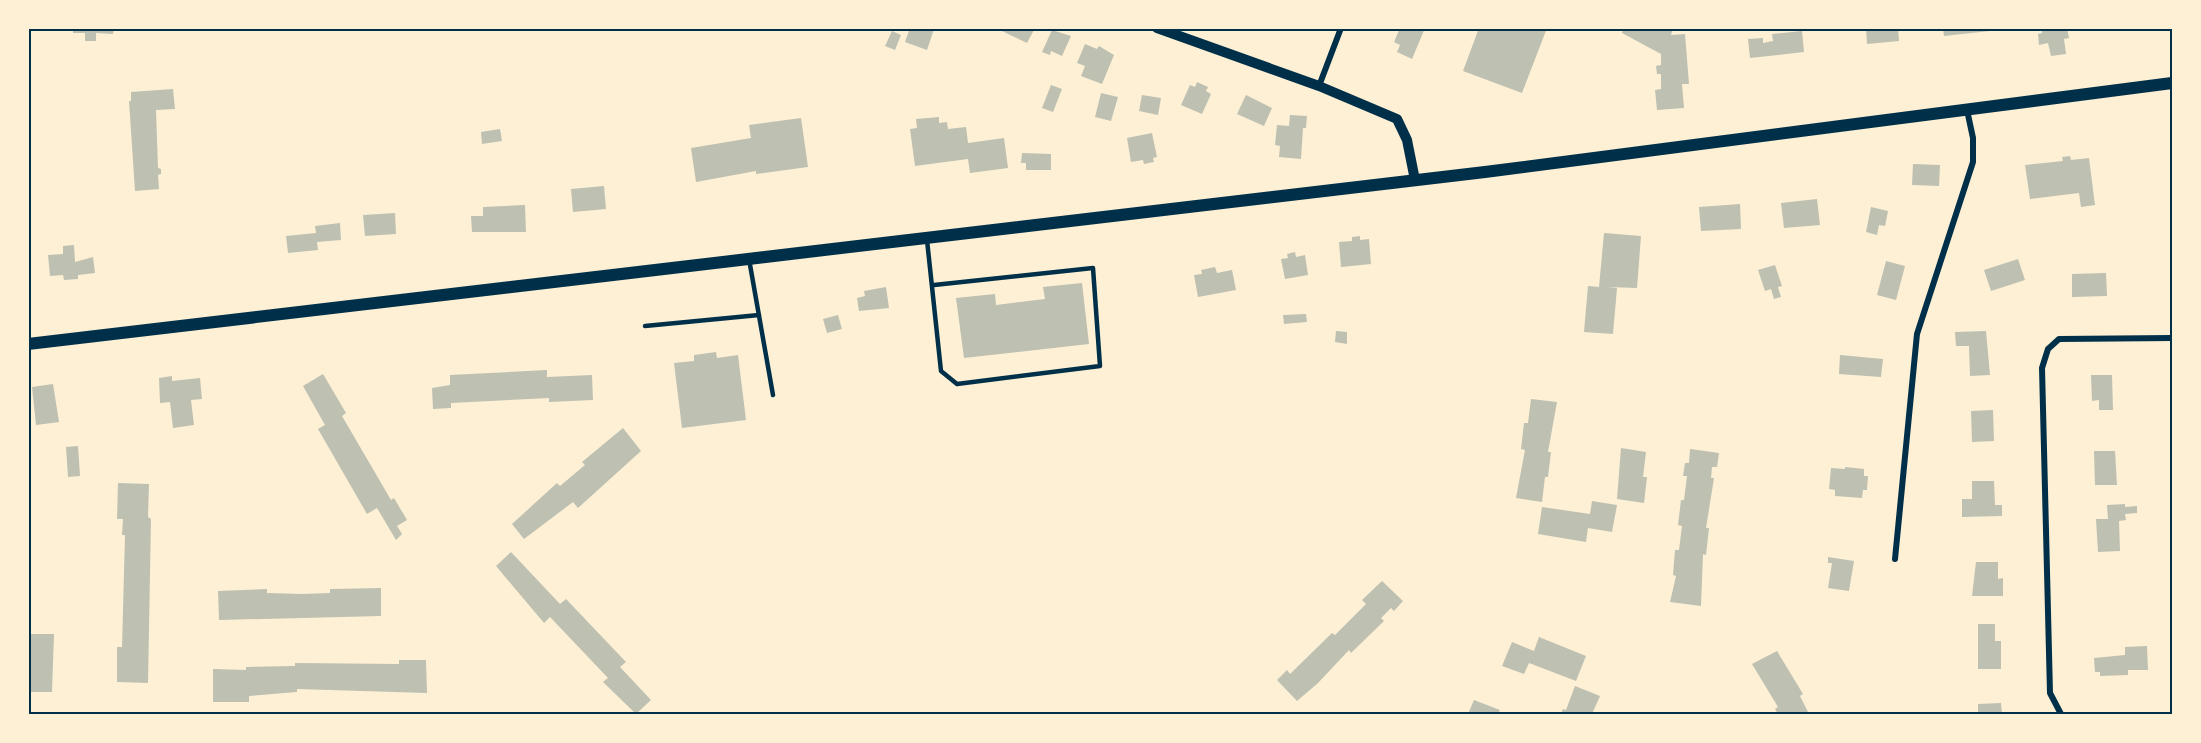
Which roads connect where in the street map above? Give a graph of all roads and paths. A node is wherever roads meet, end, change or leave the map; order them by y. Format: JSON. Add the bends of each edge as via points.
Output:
{"nodes":[{"id":1,"x":1157,"y":28,"type":"edge"},
{"id":2,"x":1341,"y":28,"type":"edge"},
{"id":3,"x":2172,"y":83,"type":"edge"},
{"id":4,"x":1319,"y":86,"type":"junction"},
{"id":5,"x":1967,"y":110,"type":"junction"},
{"id":6,"x":1415,"y":180,"type":"junction"},
{"id":7,"x":927,"y":238,"type":"junction"},
{"id":8,"x":748,"y":259,"type":"junction"},
{"id":9,"x":933,"y":285,"type":"junction"},
{"id":10,"x":759,"y":315,"type":"junction"},
{"id":11,"x":645,"y":326,"type":"dead end"},
{"id":12,"x":2172,"y":338,"type":"edge"},
{"id":13,"x":28,"y":344,"type":"edge"},
{"id":14,"x":773,"y":395,"type":"dead end"},
{"id":15,"x":1895,"y":559,"type":"dead end"},
{"id":16,"x":2061,"y":714,"type":"edge"}],
"edges":[{"from":1,"to":4,"type":"street"},
{"from":2,"to":4,"type":"street"},
{"from":3,"to":5,"type":"main road"},
{"from":4,"to":6,"type":"street","via":[[1396,119],[1407,140]]},
{"from":5,"to":6,"type":"main road"},
{"from":5,"to":15,"type":"street","via":[[1973,162],[1917,334]]},
{"from":6,"to":7,"type":"main road"},
{"from":7,"to":8,"type":"main road"},
{"from":7,"to":9,"type":"lane"},
{"from":8,"to":10,"type":"lane"},
{"from":8,"to":13,"type":"main road"},
{"from":9,"to":9,"type":"lane","via":[[941,371],[957,384],[1100,366],[1093,268]]},
{"from":10,"to":11,"type":"lane"},
{"from":10,"to":14,"type":"lane"},
{"from":12,"to":16,"type":"street","via":[[2059,339],[2048,349],[2042,368],[2050,693]]}]}
